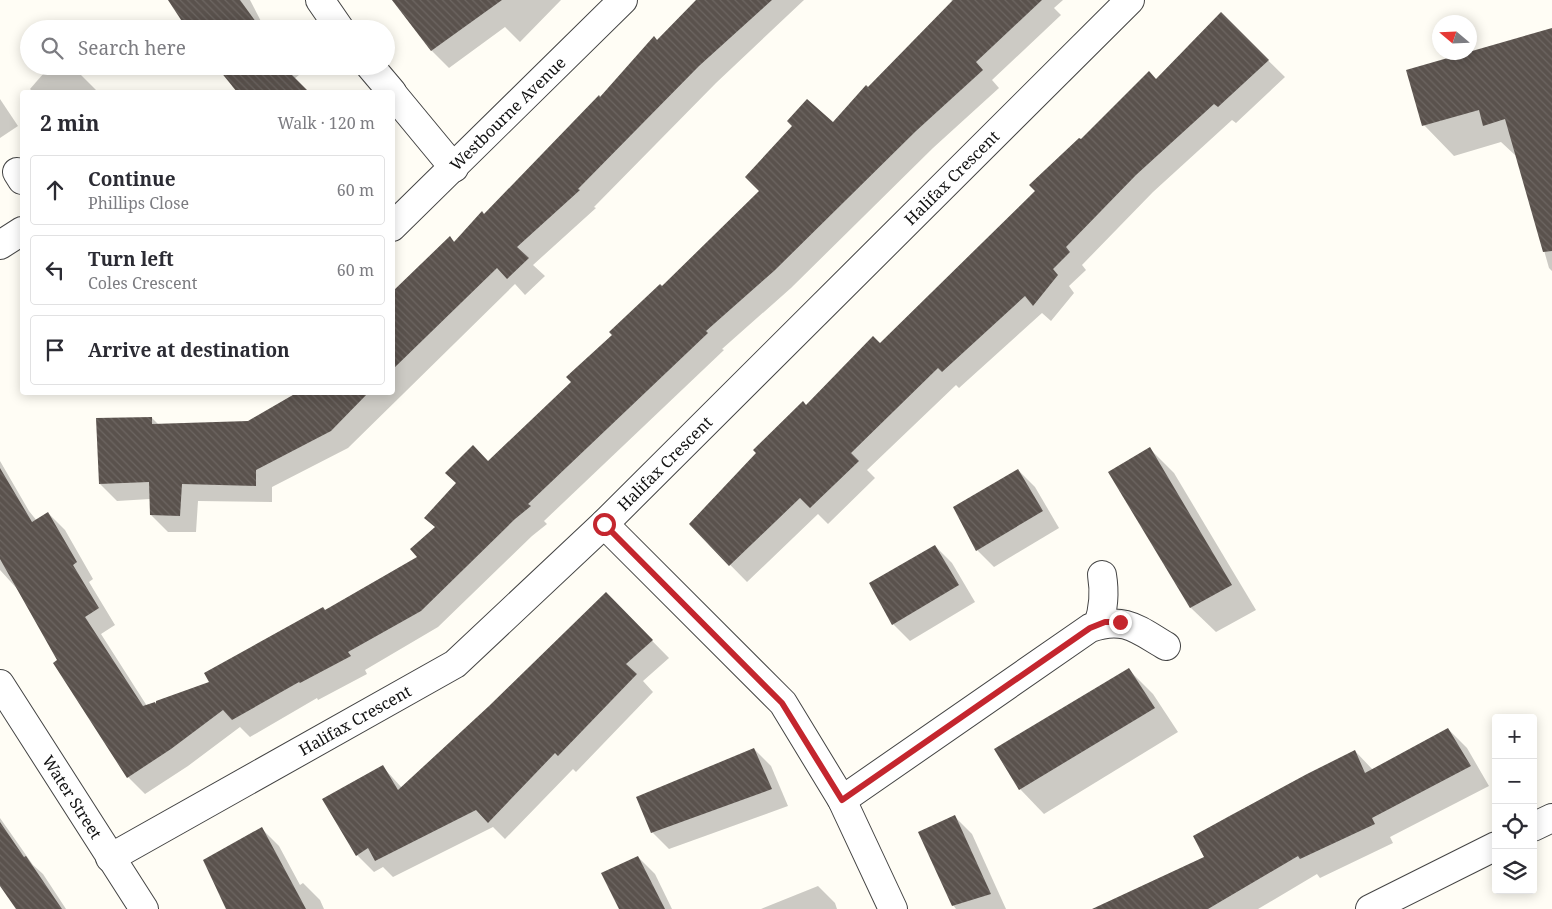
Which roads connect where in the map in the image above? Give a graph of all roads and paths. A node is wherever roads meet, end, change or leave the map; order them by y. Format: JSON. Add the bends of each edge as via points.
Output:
{"nodes":[{"id":1,"x":320,"y":0,"type":"edge"},
{"id":2,"x":623,"y":0,"type":"edge"},
{"id":3,"x":1130,"y":0,"type":"edge"},
{"id":4,"x":334,"y":20,"type":"edge"},
{"id":5,"x":377,"y":75,"type":"edge"},
{"id":6,"x":390,"y":90,"type":"edge"},
{"id":7,"x":395,"y":97,"type":"edge"},
{"id":8,"x":454,"y":168,"type":"junction"},
{"id":9,"x":395,"y":224,"type":"edge"},
{"id":10,"x":20,"y":232,"type":"edge"},
{"id":11,"x":0,"y":245,"type":"edge"},
{"id":12,"x":604,"y":524,"type":"junction"},
{"id":13,"x":1102,"y":575,"type":"dead end"},
{"id":14,"x":1098,"y":626,"type":"junction"},
{"id":15,"x":1166,"y":646,"type":"dead end"},
{"id":16,"x":0,"y":684,"type":"edge"},
{"id":17,"x":842,"y":800,"type":"junction"},
{"id":18,"x":1552,"y":818,"type":"edge"},
{"id":19,"x":1537,"y":826,"type":"edge"},
{"id":20,"x":1492,"y":848,"type":"edge"},
{"id":21,"x":110,"y":858,"type":"junction"},
{"id":22,"x":144,"y":909,"type":"edge"},
{"id":23,"x":893,"y":909,"type":"edge"},
{"id":24,"x":1370,"y":909,"type":"edge"}],
"edges":[{"from":1,"to":4,"type":"street"},
{"from":2,"to":8,"type":"street","name":"Westbourne Avenue"},
{"from":3,"to":12,"type":"street","name":"Halifax Crescent"},
{"from":5,"to":6,"type":"street"},
{"from":7,"to":8,"type":"street"},
{"from":8,"to":9,"type":"street","name":"Westbourne Avenue"},
{"from":10,"to":11,"type":"street"},
{"from":12,"to":17,"type":"street","via":[[782,703]]},
{"from":12,"to":21,"type":"street","name":"Halifax Crescent","via":[[455,664]]},
{"from":13,"to":14,"type":"street","via":[[1104,608]]},
{"from":14,"to":15,"type":"street","via":[[1105,622],[1120,622]]},
{"from":14,"to":17,"type":"street","via":[[1090,628]]},
{"from":16,"to":21,"type":"street","name":"Water Street"},
{"from":17,"to":23,"type":"street"},
{"from":18,"to":19,"type":"street"},
{"from":20,"to":24,"type":"street"},
{"from":21,"to":22,"type":"street","name":"Water Street"}]}
